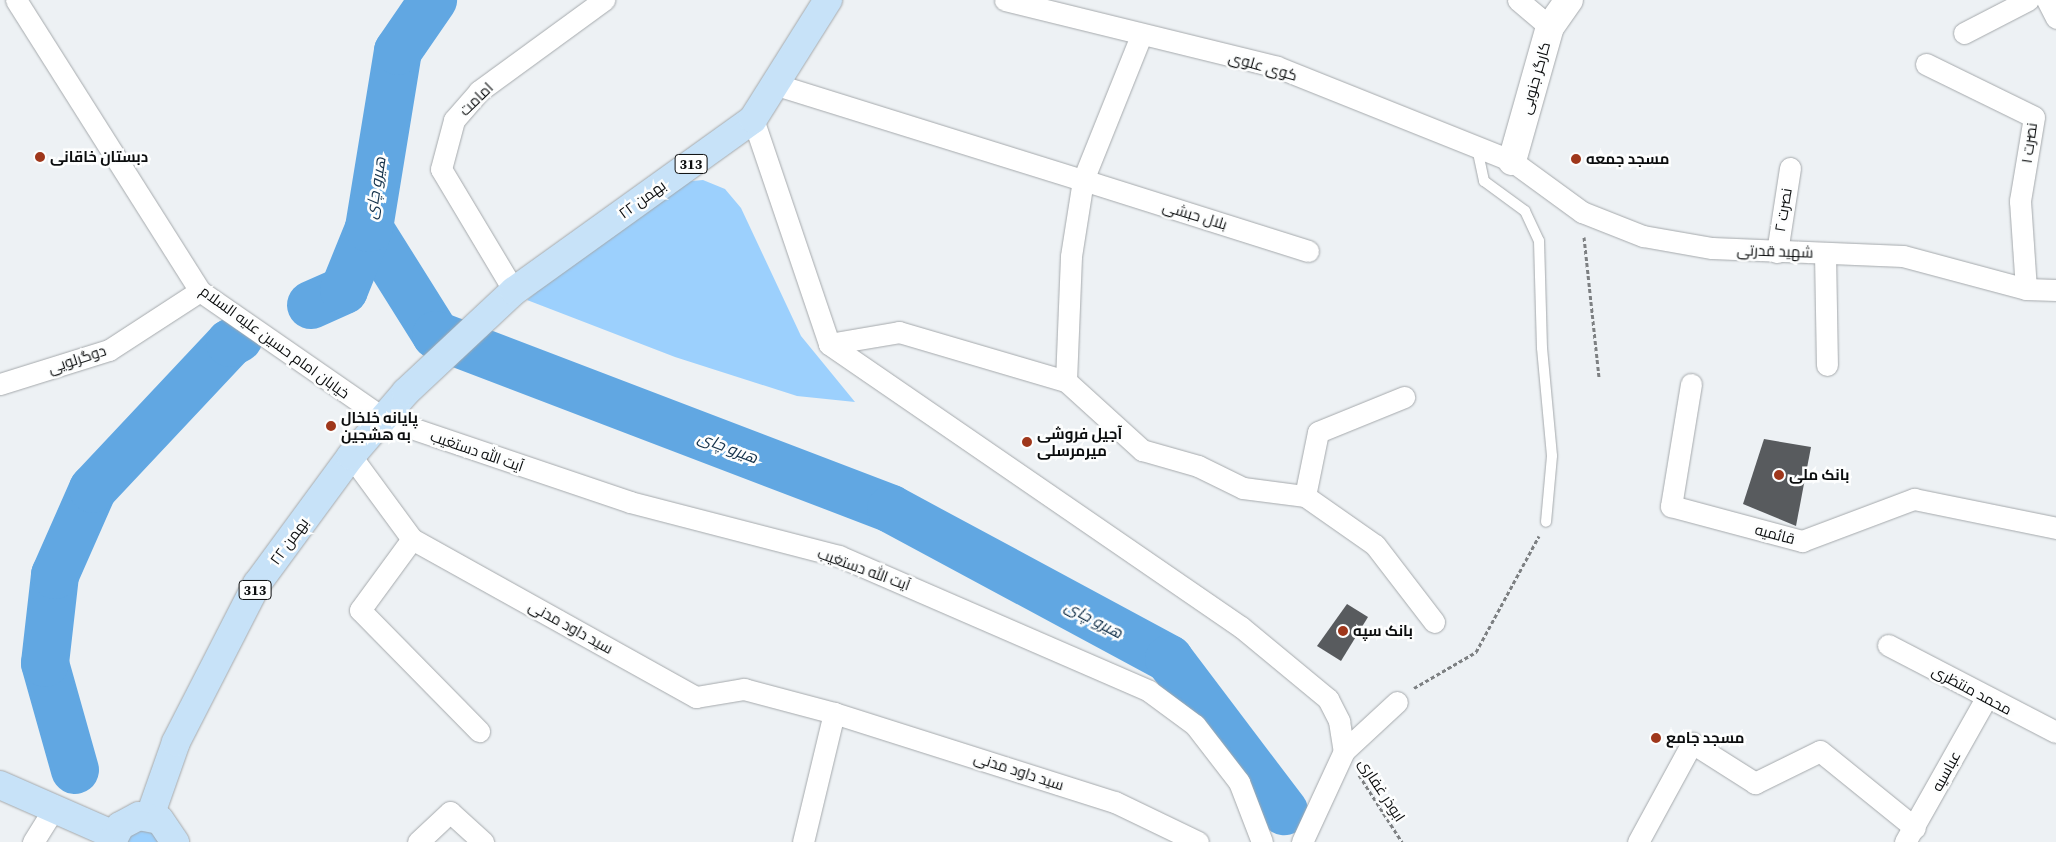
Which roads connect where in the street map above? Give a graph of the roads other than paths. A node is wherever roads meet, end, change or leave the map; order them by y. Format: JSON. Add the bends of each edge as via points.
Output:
{"nodes":[{"id":1,"x":16,"y":0,"type":"edge"},
{"id":2,"x":604,"y":0,"type":"edge"},
{"id":3,"x":828,"y":0,"type":"edge"},
{"id":4,"x":1005,"y":0,"type":"edge"},
{"id":5,"x":1518,"y":0,"type":"edge"},
{"id":6,"x":1569,"y":0,"type":"edge"},
{"id":7,"x":2028,"y":0,"type":"edge"},
{"id":8,"x":2047,"y":0,"type":"edge"},
{"id":9,"x":2056,"y":18,"type":"edge"},
{"id":10,"x":1550,"y":27,"type":"junction"},
{"id":11,"x":1964,"y":33,"type":"dead end"},
{"id":12,"x":1141,"y":36,"type":"junction"},
{"id":13,"x":1926,"y":64,"type":"dead end"},
{"id":14,"x":774,"y":84,"type":"junction"},
{"id":15,"x":753,"y":119,"type":"junction"},
{"id":16,"x":1476,"y":144,"type":"junction"},
{"id":17,"x":1512,"y":161,"type":"junction"},
{"id":18,"x":1790,"y":168,"type":"dead end"},
{"id":19,"x":1083,"y":180,"type":"junction"},
{"id":20,"x":1308,"y":250,"type":"dead end"},
{"id":21,"x":1777,"y":252,"type":"junction"},
{"id":22,"x":1825,"y":253,"type":"junction"},
{"id":23,"x":2026,"y":289,"type":"junction"},
{"id":24,"x":514,"y":290,"type":"junction"},
{"id":25,"x":2056,"y":290,"type":"edge"},
{"id":26,"x":200,"y":291,"type":"junction"},
{"id":27,"x":829,"y":344,"type":"junction"},
{"id":28,"x":1827,"y":365,"type":"dead end"},
{"id":29,"x":1066,"y":381,"type":"junction"},
{"id":30,"x":0,"y":384,"type":"edge"},
{"id":31,"x":1691,"y":384,"type":"dead end"},
{"id":32,"x":1404,"y":397,"type":"dead end"},
{"id":33,"x":384,"y":419,"type":"junction"},
{"id":34,"x":351,"y":456,"type":"junction"},
{"id":35,"x":1305,"y":496,"type":"junction"},
{"id":36,"x":1546,"y":522,"type":"road end"},
{"id":37,"x":2056,"y":528,"type":"edge"},
{"id":38,"x":412,"y":539,"type":"junction"},
{"id":39,"x":1434,"y":622,"type":"dead end"},
{"id":40,"x":1888,"y":645,"type":"dead end"},
{"id":41,"x":1986,"y":698,"type":"junction"},
{"id":42,"x":1397,"y":702,"type":"road end"},
{"id":43,"x":834,"y":713,"type":"junction"},
{"id":44,"x":479,"y":731,"type":"dead end"},
{"id":45,"x":2056,"y":732,"type":"edge"},
{"id":46,"x":1344,"y":751,"type":"junction"},
{"id":47,"x":0,"y":785,"type":"edge"},
{"id":48,"x":54,"y":809,"type":"junction"},
{"id":49,"x":150,"y":816,"type":"junction"},
{"id":50,"x":1910,"y":835,"type":"edge"},
{"id":51,"x":113,"y":838,"type":"edge"},
{"id":52,"x":34,"y":842,"type":"edge"},
{"id":53,"x":175,"y":842,"type":"edge"},
{"id":54,"x":418,"y":842,"type":"edge"},
{"id":55,"x":483,"y":842,"type":"edge"},
{"id":56,"x":803,"y":842,"type":"edge"},
{"id":57,"x":1198,"y":842,"type":"edge"},
{"id":58,"x":1262,"y":842,"type":"edge"},
{"id":59,"x":1302,"y":842,"type":"edge"},
{"id":60,"x":1638,"y":842,"type":"edge"}],
"edges":[{"from":1,"to":26,"type":"street","name":"خیابان امام حسین علیه السلام"},
{"from":2,"to":24,"type":"street","name":"امامت","via":[[479,91],[454,120],[441,169]]},
{"from":3,"to":14,"type":"main road","name":"۲۲ بهمن","number":"313"},
{"from":4,"to":12,"type":"street","name":"کوی علوی"},
{"from":5,"to":10,"type":"street"},
{"from":6,"to":10,"type":"main road","name":"کارگر جنوبی"},
{"from":7,"to":11,"type":"street"},
{"from":8,"to":9,"type":"street"},
{"from":10,"to":17,"type":"main road","name":"کارگر جنوبی"},
{"from":12,"to":16,"type":"street","name":"کوی علوی","via":[[1277,67]]},
{"from":12,"to":19,"type":"street"},
{"from":13,"to":23,"type":"street","name":"نصرت ۱","via":[[2034,117],[2020,200]]},
{"from":14,"to":15,"type":"main road","name":"۲۲ بهمن","number":"313"},
{"from":14,"to":19,"type":"street","name":"بلال حبشی"},
{"from":15,"to":24,"type":"main road","name":"۲۲ بهمن","number":"313"},
{"from":15,"to":27,"type":"street"},
{"from":16,"to":17,"type":"street","name":"کوی علوی"},
{"from":16,"to":36,"type":"lane","via":[[1484,181],[1525,212],[1539,241],[1542,348],[1552,456]]},
{"from":17,"to":21,"type":"street","name":"شهید قدرتی","via":[[1582,212],[1643,236],[1712,248]]},
{"from":18,"to":21,"type":"street","name":"نصرت ۲"},
{"from":19,"to":20,"type":"street","name":"بلال حبشی"},
{"from":19,"to":29,"type":"street","via":[[1071,256]]},
{"from":21,"to":22,"type":"street","name":"شهید قدرتی"},
{"from":22,"to":23,"type":"street","name":"شهید قدرتی","via":[[1903,256]]},
{"from":22,"to":28,"type":"street"},
{"from":23,"to":25,"type":"street","name":"شهید قدرتی"},
{"from":24,"to":33,"type":"main road","name":"۲۲ بهمن","number":"313","via":[[406,392]]},
{"from":26,"to":30,"type":"street","name":"دوگرلویی","via":[[109,350]]},
{"from":26,"to":33,"type":"street","name":"خیابان امام حسین علیه السلام"},
{"from":27,"to":29,"type":"street","via":[[900,332]]},
{"from":27,"to":46,"type":"street","via":[[1241,627],[1328,699],[1339,721]]},
{"from":29,"to":35,"type":"street","via":[[1142,450],[1198,466],[1242,488]]},
{"from":31,"to":37,"type":"street","name":"قائمیه","via":[[1671,506],[1802,540],[1914,499]]},
{"from":32,"to":35,"type":"street","via":[[1318,432]]},
{"from":33,"to":34,"type":"main road","name":"۲۲ بهمن","number":"313"},
{"from":33,"to":58,"type":"street","name":"آیت الله دستغیب","via":[[630,502],[839,556],[1149,691],[1195,725],[1239,782]]},
{"from":34,"to":38,"type":"street","name":"سید داود مدنی"},
{"from":34,"to":49,"type":"main road","name":"۲۲ بهمن","number":"313","via":[[258,584],[176,742]]},
{"from":35,"to":39,"type":"street","via":[[1375,545]]},
{"from":38,"to":43,"type":"street","name":"سید داود مدنی","via":[[696,697],[744,689]]},
{"from":38,"to":44,"type":"street","via":[[360,610]]},
{"from":40,"to":41,"type":"street","name":"محمد منتظری"},
{"from":41,"to":45,"type":"street","name":"محمد منتظری"},
{"from":41,"to":50,"type":"street","name":"عباسیه"},
{"from":42,"to":46,"type":"street"},
{"from":43,"to":56,"type":"street"},
{"from":43,"to":57,"type":"street","name":"سید داود مدنی","via":[[1115,802]]},
{"from":46,"to":59,"type":"street"},
{"from":47,"to":48,"type":"main road"},
{"from":48,"to":51,"type":"main road"},
{"from":48,"to":52,"type":"street"},
{"from":49,"to":51,"type":"main road","via":[[129,819]]},
{"from":49,"to":53,"type":"main road","via":[[168,826]]},
{"from":50,"to":60,"type":"street","via":[[1820,751],[1755,783],[1692,743]]},
{"from":54,"to":55,"type":"street","via":[[450,812]]}]}
